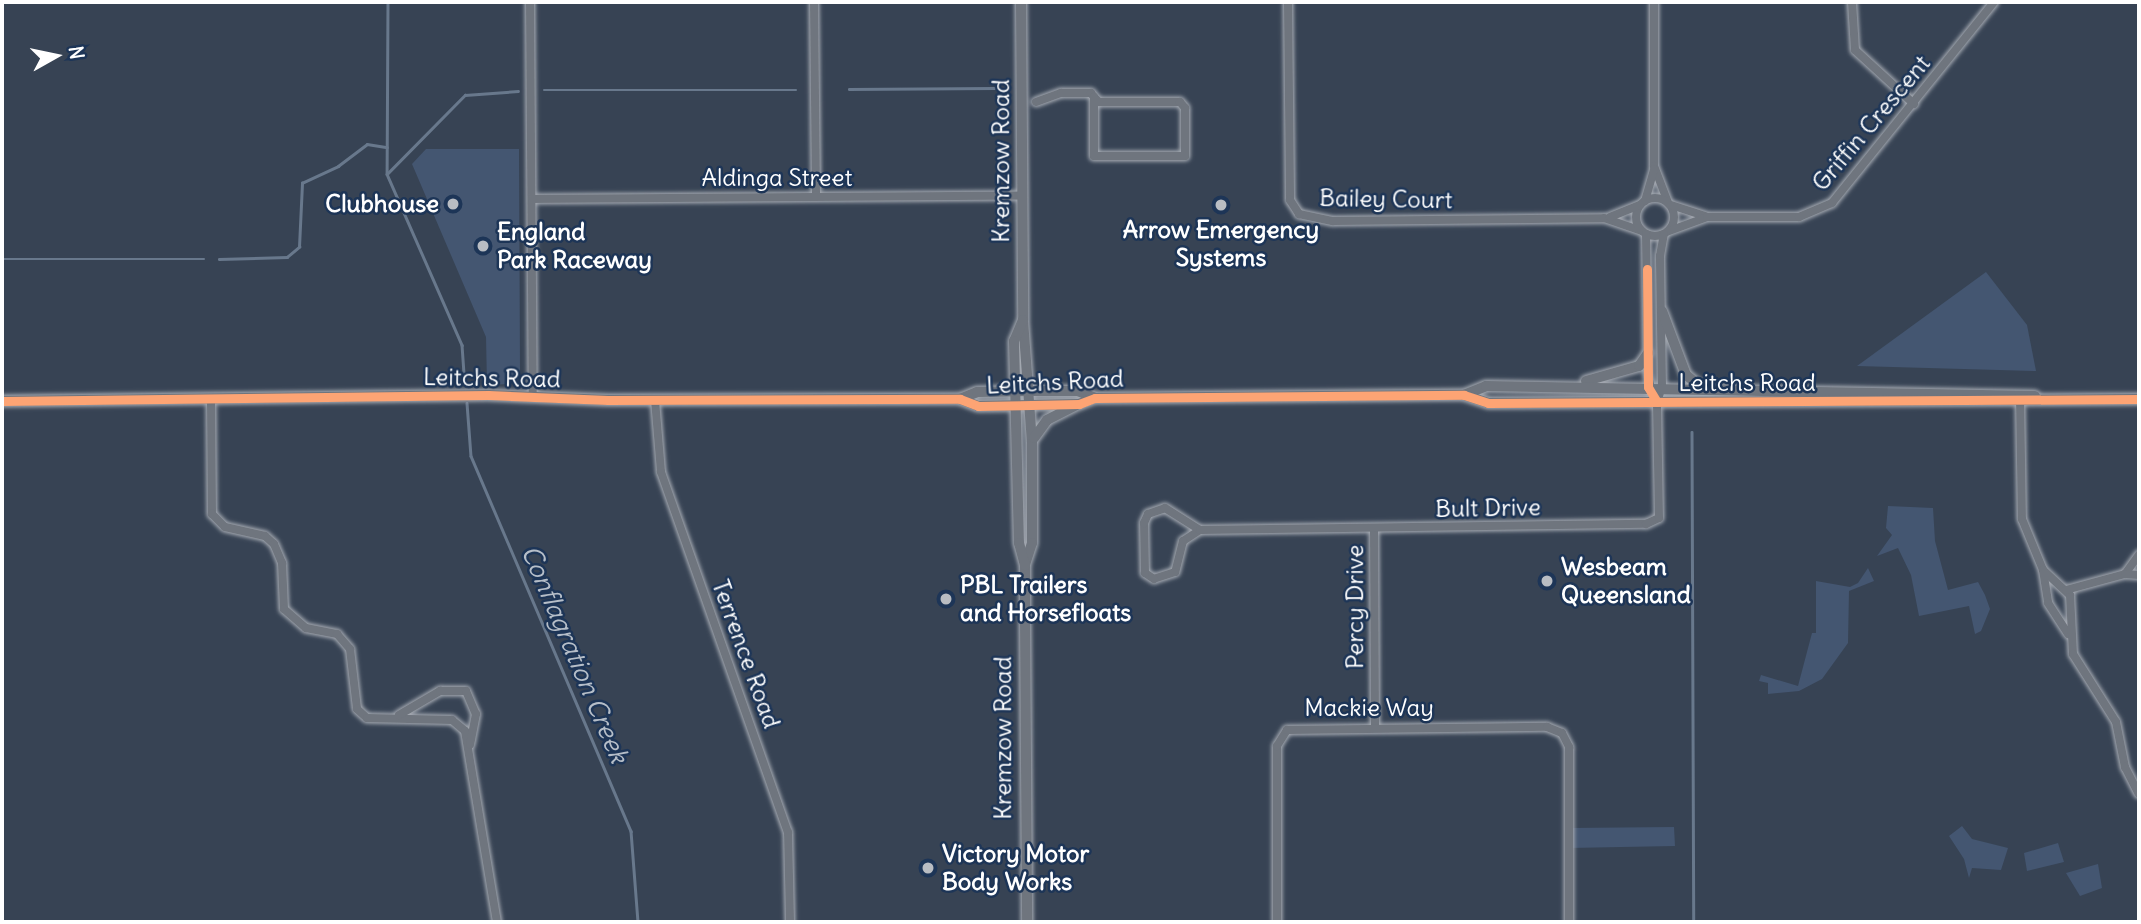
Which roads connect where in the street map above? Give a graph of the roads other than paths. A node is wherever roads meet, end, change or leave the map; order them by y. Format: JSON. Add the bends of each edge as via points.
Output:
{"nodes":[{"id":1,"x":530,"y":2,"type":"edge"},
{"id":2,"x":814,"y":2,"type":"edge"},
{"id":3,"x":1021,"y":2,"type":"edge"},
{"id":4,"x":1288,"y":2,"type":"edge"},
{"id":5,"x":1654,"y":2,"type":"edge"},
{"id":6,"x":1852,"y":2,"type":"edge"},
{"id":7,"x":1994,"y":2,"type":"edge"},
{"id":8,"x":1094,"y":97,"type":"junction"},
{"id":9,"x":1035,"y":102,"type":"dead end"},
{"id":10,"x":1914,"y":104,"type":"junction"},
{"id":11,"x":1654,"y":166,"type":"junction"},
{"id":12,"x":1022,"y":196,"type":"junction"},
{"id":13,"x":816,"y":197,"type":"junction"},
{"id":14,"x":532,"y":199,"type":"junction"},
{"id":15,"x":1643,"y":203,"type":"junction"},
{"id":16,"x":1670,"y":204,"type":"junction"},
{"id":17,"x":1707,"y":217,"type":"junction"},
{"id":18,"x":1604,"y":218,"type":"junction"},
{"id":19,"x":1644,"y":232,"type":"junction"},
{"id":20,"x":1666,"y":233,"type":"junction"},
{"id":21,"x":1662,"y":311,"type":"junction"},
{"id":22,"x":1023,"y":320,"type":"junction"},
{"id":23,"x":1647,"y":353,"type":"junction"},
{"id":24,"x":1540,"y":386,"type":"junction"},
{"id":25,"x":1648,"y":387,"type":"junction"},
{"id":26,"x":1662,"y":387,"type":"junction"},
{"id":27,"x":1704,"y":387,"type":"junction"},
{"id":28,"x":1016,"y":391,"type":"junction"},
{"id":29,"x":1029,"y":391,"type":"junction"},
{"id":30,"x":1464,"y":395,"type":"junction"},
{"id":31,"x":533,"y":397,"type":"junction"},
{"id":32,"x":1095,"y":398,"type":"junction"},
{"id":33,"x":2020,"y":398,"type":"junction"},
{"id":34,"x":2139,"y":399,"type":"edge"},
{"id":35,"x":211,"y":400,"type":"junction"},
{"id":36,"x":655,"y":400,"type":"junction"},
{"id":37,"x":960,"y":400,"type":"junction"},
{"id":38,"x":2,"y":401,"type":"edge"},
{"id":39,"x":1657,"y":402,"type":"junction"},
{"id":40,"x":1030,"y":404,"type":"junction"},
{"id":41,"x":1079,"y":404,"type":"junction"},
{"id":42,"x":1016,"y":405,"type":"junction"},
{"id":43,"x":1032,"y":443,"type":"junction"},
{"id":44,"x":1374,"y":529,"type":"junction"},
{"id":45,"x":1200,"y":530,"type":"junction"},
{"id":46,"x":2139,"y":555,"type":"edge"},
{"id":47,"x":1026,"y":565,"type":"junction"},
{"id":48,"x":2043,"y":570,"type":"junction"},
{"id":49,"x":2125,"y":574,"type":"junction"},
{"id":50,"x":2139,"y":575,"type":"edge"},
{"id":51,"x":2093,"y":585,"type":"junction"},
{"id":52,"x":2063,"y":589,"type":"junction"},
{"id":53,"x":2049,"y":595,"type":"junction"},
{"id":54,"x":2069,"y":605,"type":"junction"},
{"id":55,"x":2055,"y":610,"type":"junction"},
{"id":56,"x":2069,"y":636,"type":"junction"},
{"id":57,"x":440,"y":691,"type":"junction"},
{"id":58,"x":393,"y":717,"type":"junction"},
{"id":59,"x":438,"y":717,"type":"junction"},
{"id":60,"x":1375,"y":727,"type":"junction"},
{"id":61,"x":470,"y":749,"type":"junction"},
{"id":62,"x":2139,"y":794,"type":"edge"},
{"id":63,"x":1024,"y":911,"type":"junction"},
{"id":64,"x":497,"y":922,"type":"edge"},
{"id":65,"x":790,"y":922,"type":"edge"},
{"id":66,"x":1020,"y":922,"type":"edge"},
{"id":67,"x":1027,"y":922,"type":"edge"},
{"id":68,"x":1277,"y":922,"type":"edge"},
{"id":69,"x":1569,"y":922,"type":"edge"}],
"edges":[{"from":1,"to":14,"type":"street"},
{"from":2,"to":13,"type":"street"},
{"from":3,"to":12,"type":"street","name":"Kremzow Road"},
{"from":4,"to":18,"type":"street","name":"Bailey Court","via":[[1290,200],[1299,214],[1333,221]]},
{"from":5,"to":11,"type":"street"},
{"from":6,"to":10,"type":"street","via":[[1855,50]]},
{"from":7,"to":10,"type":"street","name":"Griffin Crescent"},
{"from":8,"to":8,"type":"street","via":[[1099,102],[1180,102],[1185,108],[1185,156],[1094,156]]},
{"from":8,"to":9,"type":"street","via":[[1061,93]]},
{"from":10,"to":17,"type":"street","name":"Griffin Crescent","via":[[1849,187],[1823,208],[1791,218]]},
{"from":11,"to":15,"type":"street"},
{"from":11,"to":16,"type":"street"},
{"from":12,"to":13,"type":"street","name":"Aldinga Street"},
{"from":12,"to":22,"type":"street","name":"Kremzow Road"},
{"from":13,"to":14,"type":"street","name":"Aldinga Street"},
{"from":14,"to":31,"type":"street"},
{"from":15,"to":16,"type":"street","via":[[1657,198]]},
{"from":15,"to":18,"type":"street","name":"Bailey Court"},
{"from":15,"to":19,"type":"street","via":[[1636,221]]},
{"from":16,"to":17,"type":"street","name":"Griffin Crescent"},
{"from":16,"to":20,"type":"street","via":[[1674,220]]},
{"from":17,"to":20,"type":"street","name":"Griffin Crescent"},
{"from":18,"to":19,"type":"street","name":"Bailey Court"},
{"from":19,"to":20,"type":"street"},
{"from":19,"to":23,"type":"street"},
{"from":20,"to":21,"type":"street"},
{"from":21,"to":26,"type":"street"},
{"from":21,"to":27,"type":"street","via":[[1686,375]]},
{"from":22,"to":28,"type":"street","name":"Kremzow Road","via":[[1014,341]]},
{"from":22,"to":29,"type":"street","name":"Kremzow Road"},
{"from":23,"to":24,"type":"street","via":[[1639,366],[1621,374]]},
{"from":23,"to":25,"type":"street"},
{"from":24,"to":25,"type":"street","name":"Leitchs Road"},
{"from":24,"to":30,"type":"street","name":"Leitchs Road","via":[[1486,386]]},
{"from":25,"to":26,"type":"street","name":"Leitchs Road"},
{"from":25,"to":39,"type":"street"},
{"from":26,"to":27,"type":"street","name":"Leitchs Road"},
{"from":26,"to":39,"type":"street"},
{"from":27,"to":33,"type":"street","name":"Leitchs Road"},
{"from":28,"to":29,"type":"street","name":"Leitchs Road"},
{"from":28,"to":37,"type":"street","name":"Leitchs Road","via":[[977,392]]},
{"from":28,"to":42,"type":"street","name":"Kremzow Road"},
{"from":29,"to":32,"type":"street","name":"Leitchs Road","via":[[1078,391]]},
{"from":29,"to":40,"type":"street","name":"Kremzow Road"},
{"from":30,"to":32,"type":"street","name":"Leitchs Road"},
{"from":30,"to":39,"type":"street","name":"Leitchs Road","via":[[1488,402]]},
{"from":31,"to":35,"type":"street","name":"Leitchs Road"},
{"from":31,"to":36,"type":"street","name":"Leitchs Road"},
{"from":32,"to":41,"type":"street","name":"Leitchs Road"},
{"from":33,"to":34,"type":"street","name":"Leitchs Road"},
{"from":33,"to":39,"type":"street","name":"Leitchs Road"},
{"from":33,"to":48,"type":"street","via":[[2019,501],[2026,535]]},
{"from":35,"to":38,"type":"street","name":"Leitchs Road"},
{"from":35,"to":58,"type":"street","via":[[212,514],[225,527],[265,536],[274,544],[282,563],[284,609],[294,622],[345,640],[350,649],[352,698],[367,718]]},
{"from":36,"to":37,"type":"street","name":"Leitchs Road"},
{"from":36,"to":65,"type":"street","name":"Terrence Road","via":[[658,462],[788,832]]},
{"from":37,"to":42,"type":"street","name":"Leitchs Road","via":[[978,406]]},
{"from":39,"to":44,"type":"street","name":"Bult Drive","via":[[1659,518],[1646,524]]},
{"from":40,"to":41,"type":"street","name":"Leitchs Road"},
{"from":40,"to":42,"type":"street","name":"Leitchs Road"},
{"from":40,"to":43,"type":"street","name":"Kremzow Road"},
{"from":41,"to":43,"type":"street","via":[[1047,420]]},
{"from":42,"to":47,"type":"street","name":"Kremzow Road","via":[[1018,543]]},
{"from":43,"to":47,"type":"street","name":"Kremzow Road","via":[[1032,543]]},
{"from":44,"to":45,"type":"street","name":"Bult Drive"},
{"from":44,"to":60,"type":"street","name":"Percy Drive"},
{"from":45,"to":45,"type":"street","via":[[1183,541],[1175,572],[1154,579],[1145,573],[1144,523],[1148,514],[1164,508]]},
{"from":46,"to":49,"type":"street"},
{"from":47,"to":63,"type":"street","name":"Kremzow Road"},
{"from":48,"to":52,"type":"street"},
{"from":48,"to":53,"type":"street"},
{"from":49,"to":50,"type":"street"},
{"from":49,"to":51,"type":"street"},
{"from":51,"to":52,"type":"street"},
{"from":51,"to":54,"type":"street"},
{"from":52,"to":53,"type":"street"},
{"from":52,"to":54,"type":"street"},
{"from":53,"to":55,"type":"street"},
{"from":54,"to":55,"type":"street"},
{"from":54,"to":56,"type":"street"},
{"from":55,"to":56,"type":"street"},
{"from":56,"to":62,"type":"street","via":[[2082,673],[2116,722],[2125,767]]},
{"from":57,"to":58,"type":"street"},
{"from":57,"to":59,"type":"street","via":[[432,703]]},
{"from":57,"to":61,"type":"street","via":[[466,691],[473,701],[476,714]]},
{"from":58,"to":59,"type":"street"},
{"from":59,"to":61,"type":"street","via":[[452,720],[465,731]]},
{"from":60,"to":68,"type":"street","name":"Mackie Way","via":[[1294,727],[1280,736]]},
{"from":60,"to":69,"type":"street","name":"Mackie Way","via":[[1547,726],[1562,733],[1569,754]]},
{"from":61,"to":64,"type":"street"},
{"from":63,"to":66,"type":"street","name":"Kremzow Road"},
{"from":63,"to":67,"type":"street","name":"Kremzow Road"}]}
